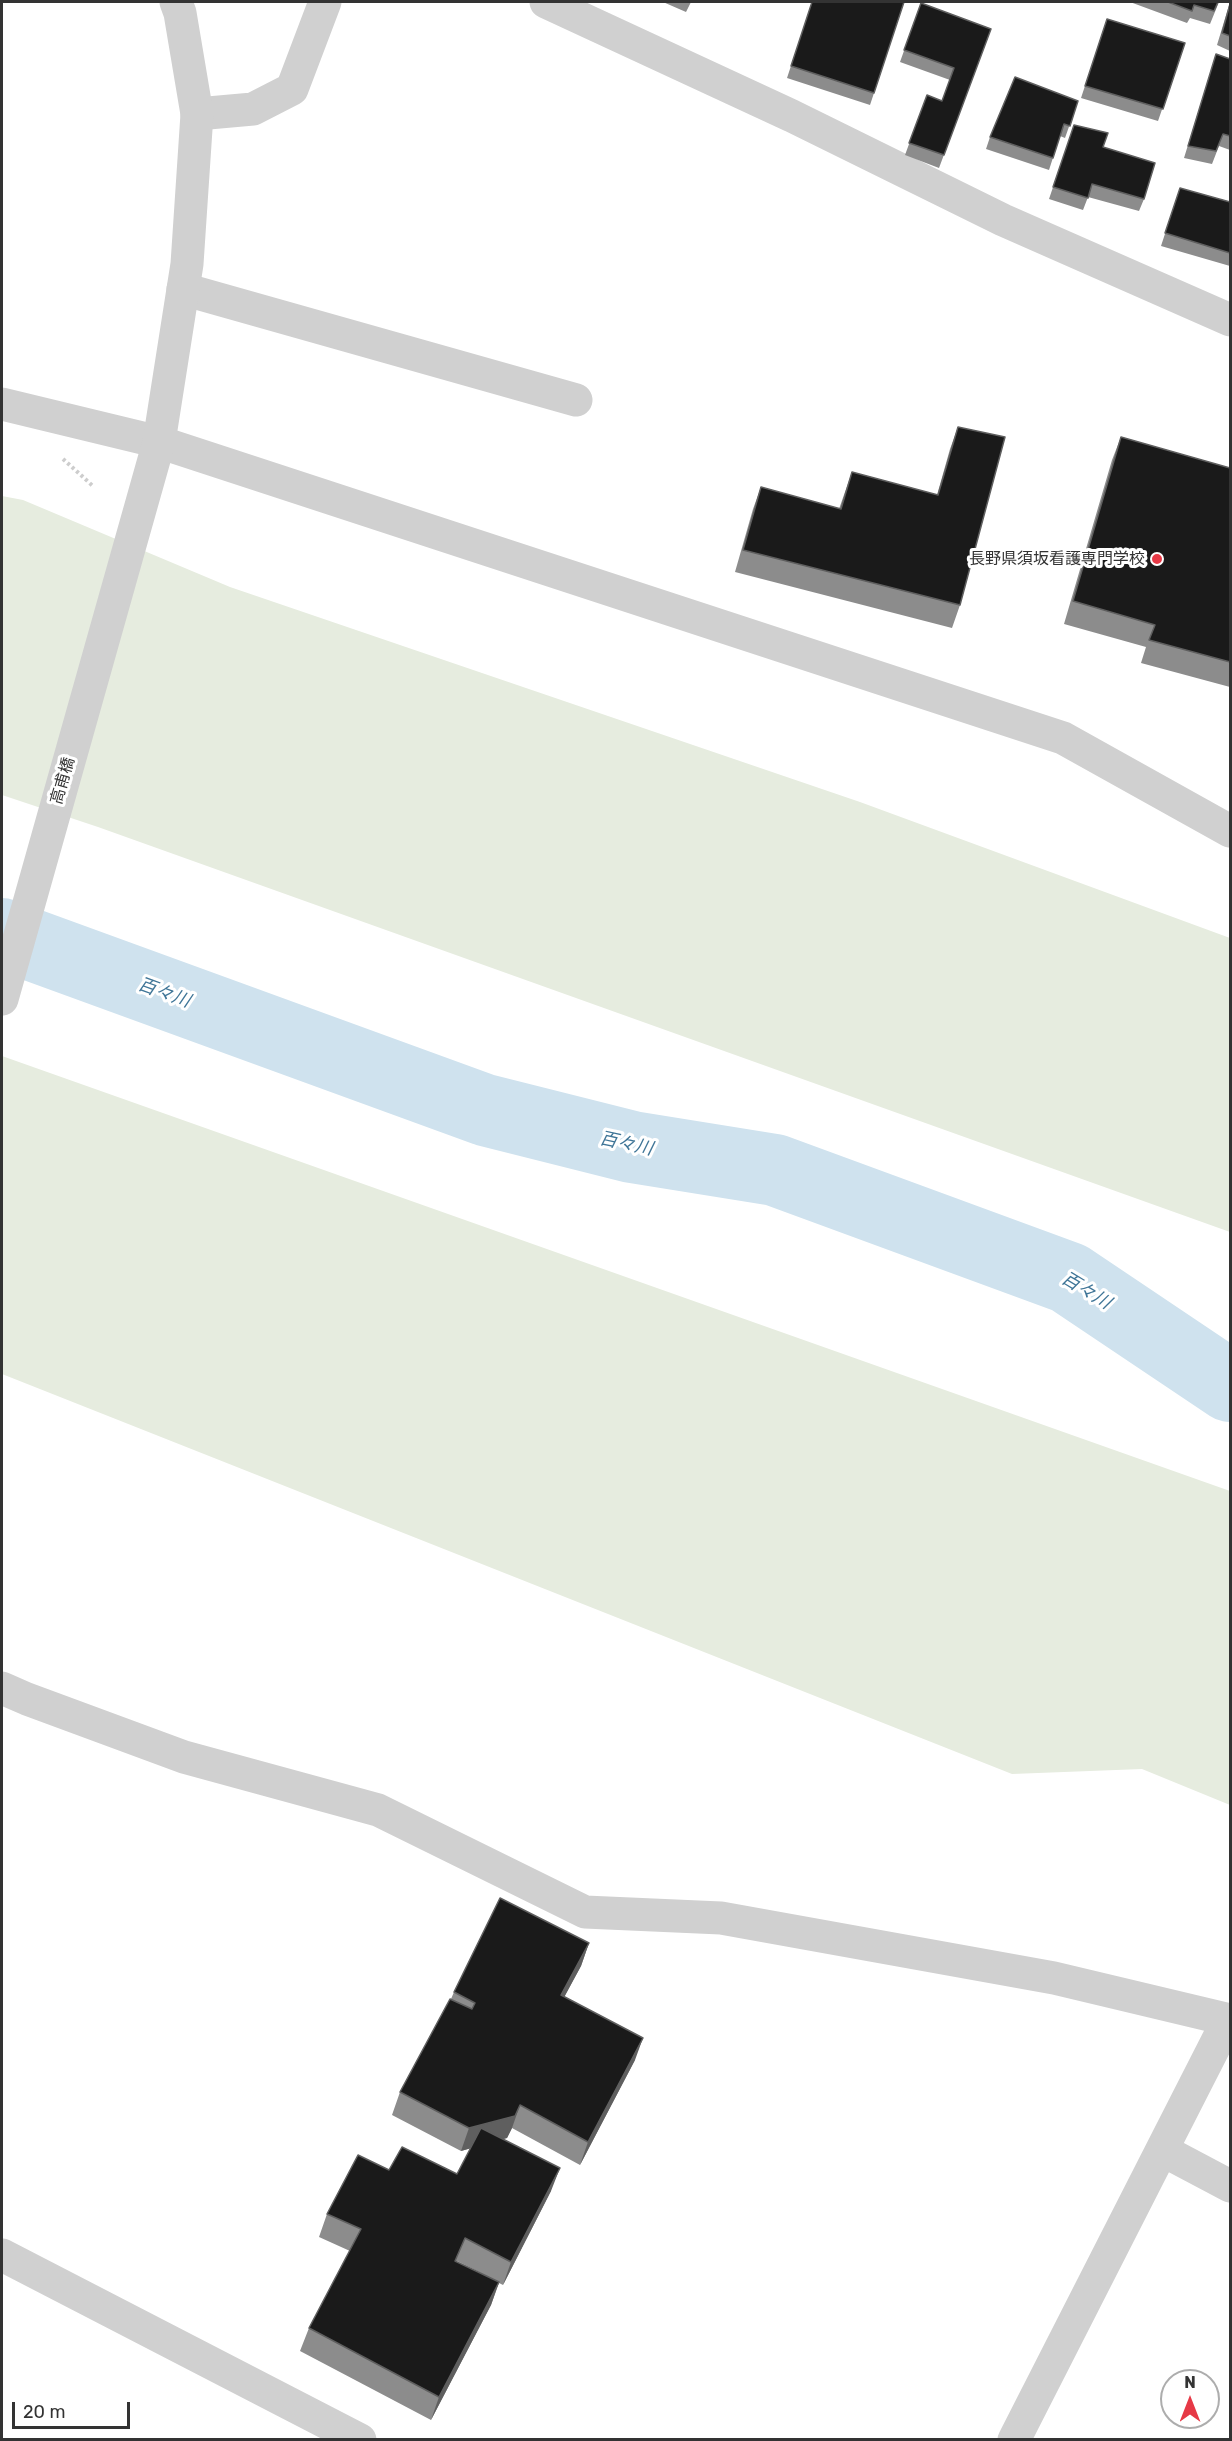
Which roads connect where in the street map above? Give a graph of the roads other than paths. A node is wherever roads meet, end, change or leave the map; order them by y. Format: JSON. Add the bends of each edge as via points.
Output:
{"nodes":[{"id":1,"x":176,"y":2,"type":"edge"},
{"id":2,"x":325,"y":2,"type":"edge"},
{"id":3,"x":546,"y":2,"type":"edge"},
{"id":4,"x":196,"y":114,"type":"junction"},
{"id":5,"x":183,"y":289,"type":"junction"},
{"id":6,"x":1230,"y":321,"type":"edge"},
{"id":7,"x":576,"y":400,"type":"dead end"},
{"id":8,"x":2,"y":404,"type":"edge"},
{"id":9,"x":159,"y":442,"type":"junction"},
{"id":10,"x":1230,"y":831,"type":"edge"},
{"id":11,"x":2,"y":999,"type":"edge"},
{"id":12,"x":2,"y":1688,"type":"edge"},
{"id":13,"x":1229,"y":2020,"type":"edge"},
{"id":14,"x":1162,"y":2150,"type":"junction"},
{"id":15,"x":1230,"y":2186,"type":"edge"},
{"id":16,"x":2,"y":2255,"type":"edge"},
{"id":17,"x":360,"y":2439,"type":"edge"},
{"id":18,"x":1014,"y":2439,"type":"edge"}],
"edges":[{"from":1,"to":4,"type":"street","name":"高甫橋"},
{"from":2,"to":4,"type":"street","via":[[292,89],[253,109]]},
{"from":3,"to":6,"type":"street","via":[[792,116],[1003,220]]},
{"from":4,"to":5,"type":"street","name":"高甫橋","via":[[188,264]]},
{"from":5,"to":7,"type":"street"},
{"from":5,"to":9,"type":"street","name":"高甫橋"},
{"from":8,"to":9,"type":"street"},
{"from":9,"to":10,"type":"street","via":[[1063,738]]},
{"from":9,"to":11,"type":"street","name":"高甫橋"},
{"from":12,"to":13,"type":"street","via":[[184,1757],[378,1810],[585,1912],[721,1918],[1054,1978]]},
{"from":13,"to":14,"type":"street"},
{"from":14,"to":15,"type":"street"},
{"from":14,"to":18,"type":"street"},
{"from":16,"to":17,"type":"street"}]}
